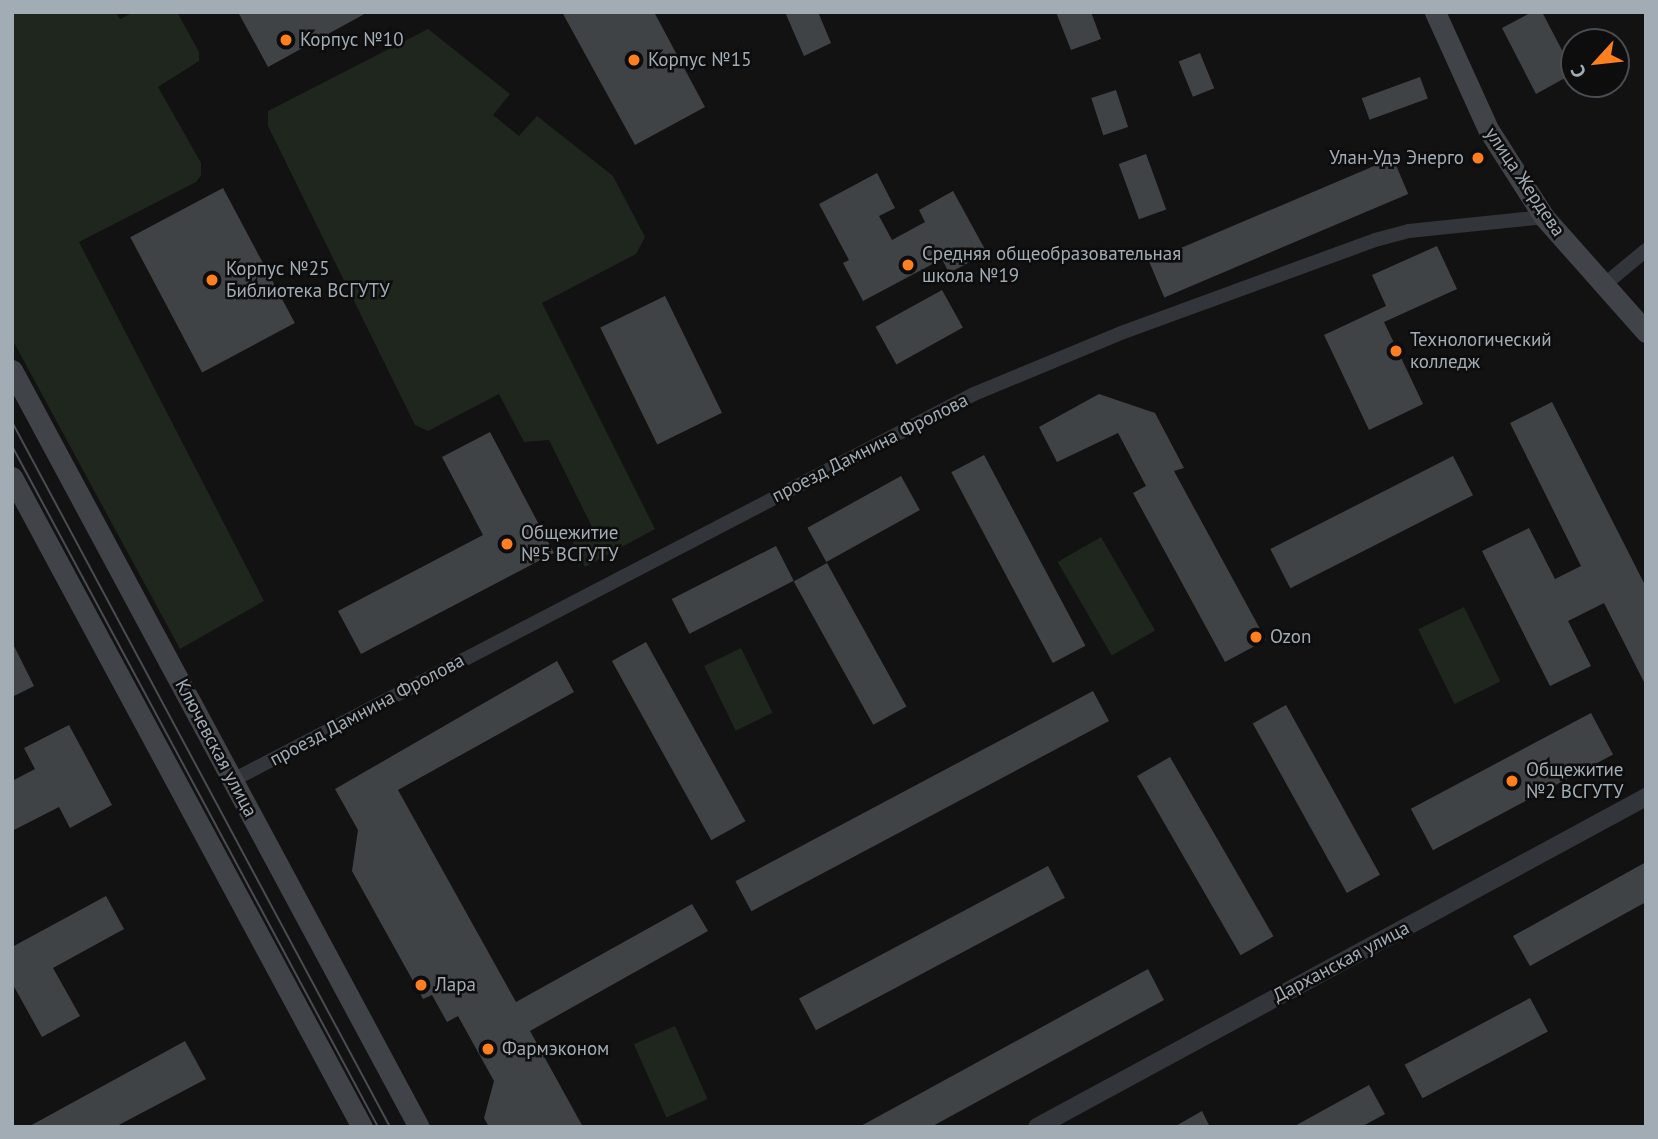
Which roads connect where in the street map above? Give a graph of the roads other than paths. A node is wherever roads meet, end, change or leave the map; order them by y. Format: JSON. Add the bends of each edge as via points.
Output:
{"nodes":[{"id":1,"x":1435,"y":12,"type":"edge"},
{"id":2,"x":1544,"y":217,"type":"junction"},
{"id":3,"x":1646,"y":250,"type":"edge"},
{"id":4,"x":1604,"y":285,"type":"junction"},
{"id":5,"x":1646,"y":332,"type":"edge"},
{"id":6,"x":12,"y":370,"type":"edge"},
{"id":7,"x":12,"y":477,"type":"edge"},
{"id":8,"x":233,"y":780,"type":"junction"},
{"id":9,"x":1646,"y":797,"type":"edge"},
{"id":10,"x":362,"y":1127,"type":"edge"},
{"id":11,"x":419,"y":1127,"type":"edge"},
{"id":12,"x":1037,"y":1127,"type":"edge"}],
"edges":[{"from":1,"to":2,"type":"main road","name":"улица Жердева","via":[[1488,129]]},
{"from":2,"to":4,"type":"main road","name":"улица Жердева"},
{"from":2,"to":8,"type":"street","name":"проезд Дамнина Фролова","via":[[1409,231],[1375,240],[1121,333],[974,394]]},
{"from":3,"to":4,"type":"street"},
{"from":4,"to":5,"type":"main road","name":"улица Жердева"},
{"from":6,"to":8,"type":"main road","name":"Ключевская улица"},
{"from":7,"to":10,"type":"main road"},
{"from":8,"to":11,"type":"main road","name":"Ключевская улица"},
{"from":9,"to":12,"type":"street","name":"Дарханская улица"}]}
